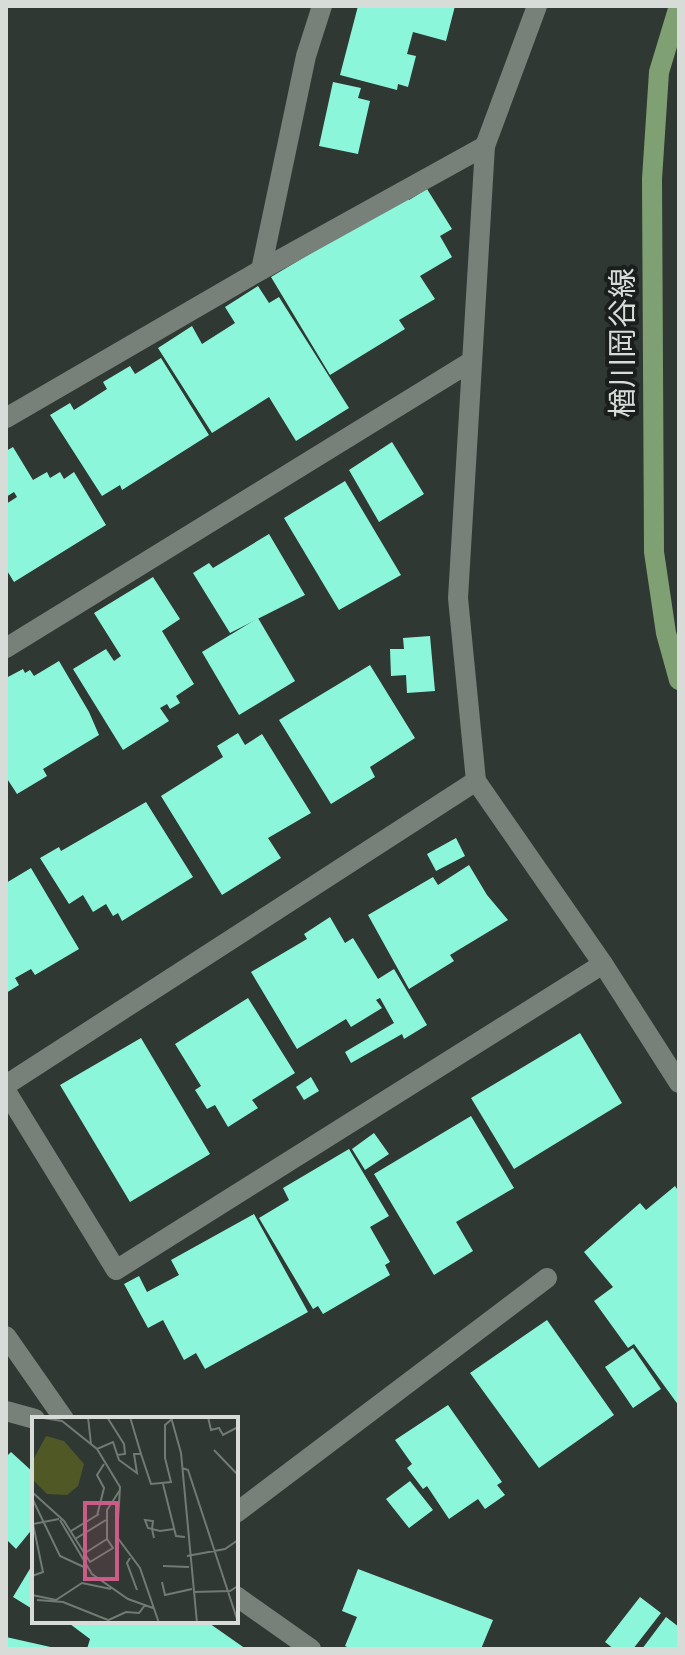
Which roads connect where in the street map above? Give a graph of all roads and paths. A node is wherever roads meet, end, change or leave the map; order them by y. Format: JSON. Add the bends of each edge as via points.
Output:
{"nodes":[{"id":1,"x":322,"y":6,"type":"edge"},
{"id":2,"x":537,"y":6,"type":"edge"},
{"id":3,"x":679,"y":6,"type":"edge"},
{"id":4,"x":485,"y":146,"type":"junction"},
{"id":5,"x":261,"y":270,"type":"junction"},
{"id":6,"x":472,"y":361,"type":"junction"},
{"id":7,"x":6,"y":418,"type":"edge"},
{"id":8,"x":6,"y":648,"type":"edge"},
{"id":9,"x":679,"y":680,"type":"edge"},
{"id":10,"x":476,"y":781,"type":"junction"},
{"id":11,"x":603,"y":964,"type":"junction"},
{"id":12,"x":679,"y":1083,"type":"edge"},
{"id":13,"x":6,"y":1088,"type":"edge"},
{"id":14,"x":547,"y":1278,"type":"dead end"},
{"id":15,"x":6,"y":1336,"type":"edge"},
{"id":16,"x":6,"y":1411,"type":"edge"},
{"id":17,"x":63,"y":1417,"type":"edge"},
{"id":18,"x":32,"y":1418,"type":"edge"},
{"id":19,"x":238,"y":1511,"type":"edge"},
{"id":20,"x":238,"y":1597,"type":"edge"},
{"id":21,"x":311,"y":1649,"type":"edge"}],
"edges":[{"from":1,"to":5,"type":"street","via":[[306,56]]},
{"from":2,"to":4,"type":"street"},
{"from":3,"to":9,"type":"main road","name":"楢川岡谷線","via":[[659,72],[652,195],[654,552]]},
{"from":4,"to":5,"type":"street"},
{"from":4,"to":6,"type":"street"},
{"from":5,"to":7,"type":"street"},
{"from":6,"to":8,"type":"street"},
{"from":6,"to":10,"type":"street","via":[[458,598]]},
{"from":10,"to":11,"type":"street"},
{"from":10,"to":13,"type":"street"},
{"from":11,"to":12,"type":"street"},
{"from":11,"to":13,"type":"street","via":[[116,1270]]},
{"from":14,"to":19,"type":"street"},
{"from":15,"to":17,"type":"street"},
{"from":16,"to":18,"type":"street"},
{"from":20,"to":21,"type":"street"}]}
